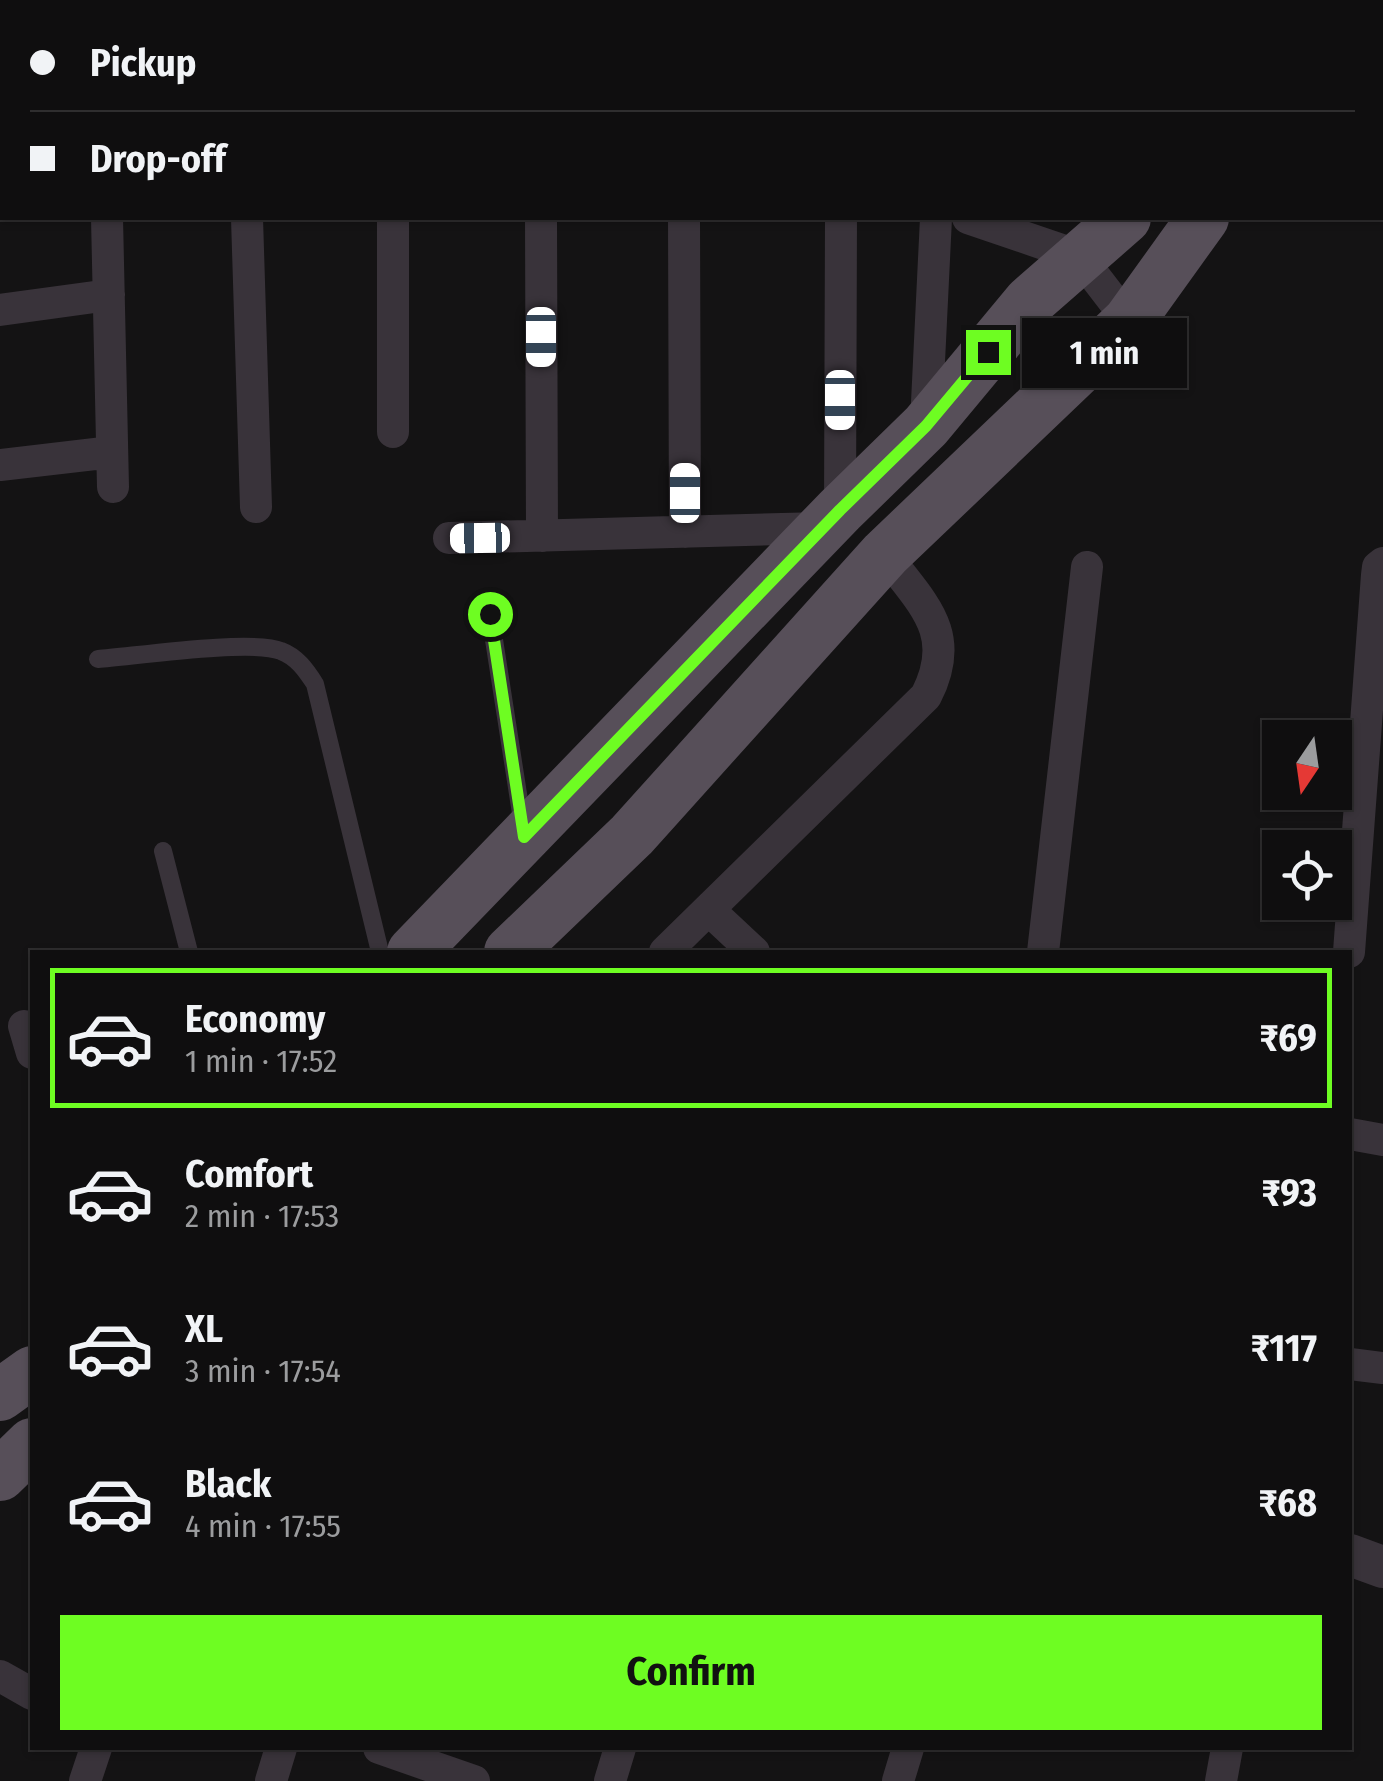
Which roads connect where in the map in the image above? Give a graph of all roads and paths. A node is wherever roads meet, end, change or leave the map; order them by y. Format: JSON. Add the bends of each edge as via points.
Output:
{"nodes":[{"id":1,"x":107,"y":220,"type":"edge"},
{"id":2,"x":247,"y":220,"type":"edge"},
{"id":3,"x":392,"y":220,"type":"edge"},
{"id":4,"x":541,"y":220,"type":"edge"},
{"id":5,"x":684,"y":220,"type":"edge"},
{"id":6,"x":841,"y":220,"type":"edge"},
{"id":7,"x":936,"y":220,"type":"edge"},
{"id":8,"x":974,"y":220,"type":"edge"},
{"id":9,"x":1123,"y":220,"type":"edge"},
{"id":10,"x":1202,"y":220,"type":"edge"},
{"id":11,"x":1079,"y":256,"type":"junction"},
{"id":12,"x":108,"y":295,"type":"junction"},
{"id":13,"x":0,"y":310,"type":"edge"},
{"id":14,"x":1129,"y":320,"type":"junction"},
{"id":15,"x":926,"y":426,"type":"junction"},
{"id":16,"x":393,"y":432,"type":"dead end"},
{"id":17,"x":112,"y":452,"type":"junction"},
{"id":18,"x":0,"y":465,"type":"edge"},
{"id":19,"x":113,"y":487,"type":"dead end"},
{"id":20,"x":256,"y":506,"type":"dead end"},
{"id":21,"x":831,"y":519,"type":"junction"},
{"id":22,"x":685,"y":532,"type":"junction"},
{"id":23,"x":542,"y":536,"type":"junction"},
{"id":24,"x":448,"y":538,"type":"dead end"},
{"id":25,"x":885,"y":554,"type":"junction"},
{"id":26,"x":1383,"y":563,"type":"edge"},
{"id":27,"x":1087,"y":567,"type":"dead end"},
{"id":28,"x":490,"y":614,"type":"dead end"},
{"id":29,"x":98,"y":659,"type":"dead end"},
{"id":30,"x":524,"y":837,"type":"junction"},
{"id":31,"x":163,"y":851,"type":"dead end"},
{"id":32,"x":708,"y":910,"type":"junction"},
{"id":33,"x":188,"y":950,"type":"edge"},
{"id":34,"x":380,"y":950,"type":"edge"},
{"id":35,"x":414,"y":950,"type":"edge"},
{"id":36,"x":512,"y":950,"type":"edge"},
{"id":37,"x":667,"y":950,"type":"edge"},
{"id":38,"x":752,"y":950,"type":"edge"},
{"id":39,"x":1044,"y":950,"type":"edge"},
{"id":40,"x":1349,"y":950,"type":"edge"},
{"id":41,"x":1352,"y":1134,"type":"edge"},
{"id":42,"x":1383,"y":1140,"type":"edge"},
{"id":43,"x":1352,"y":1364,"type":"edge"},
{"id":44,"x":1383,"y":1368,"type":"edge"},
{"id":45,"x":30,"y":1373,"type":"edge"},
{"id":46,"x":0,"y":1394,"type":"edge"},
{"id":47,"x":30,"y":1446,"type":"edge"},
{"id":48,"x":0,"y":1475,"type":"edge"},
{"id":49,"x":1352,"y":1557,"type":"edge"},
{"id":50,"x":1383,"y":1567,"type":"edge"},
{"id":51,"x":0,"y":1676,"type":"edge"},
{"id":52,"x":30,"y":1693,"type":"edge"},
{"id":53,"x":95,"y":1750,"type":"edge"},
{"id":54,"x":280,"y":1750,"type":"edge"},
{"id":55,"x":385,"y":1750,"type":"edge"},
{"id":56,"x":619,"y":1750,"type":"edge"},
{"id":57,"x":907,"y":1750,"type":"edge"},
{"id":58,"x":1227,"y":1750,"type":"edge"},
{"id":59,"x":85,"y":1781,"type":"edge"},
{"id":60,"x":271,"y":1781,"type":"edge"},
{"id":61,"x":474,"y":1781,"type":"edge"},
{"id":62,"x":610,"y":1781,"type":"edge"},
{"id":63,"x":898,"y":1781,"type":"edge"},
{"id":64,"x":1220,"y":1781,"type":"edge"}],
"edges":[{"from":1,"to":12,"type":"street"},
{"from":2,"to":20,"type":"street"},
{"from":3,"to":16,"type":"street"},
{"from":4,"to":23,"type":"street"},
{"from":5,"to":22,"type":"street"},
{"from":6,"to":21,"type":"street"},
{"from":7,"to":15,"type":"street"},
{"from":8,"to":11,"type":"street"},
{"from":9,"to":11,"type":"main road"},
{"from":10,"to":14,"type":"main road"},
{"from":11,"to":14,"type":"street"},
{"from":11,"to":15,"type":"main road","via":[[1029,302]]},
{"from":12,"to":13,"type":"street"},
{"from":12,"to":17,"type":"street"},
{"from":14,"to":25,"type":"main road"},
{"from":15,"to":21,"type":"main road"},
{"from":17,"to":18,"type":"street"},
{"from":17,"to":19,"type":"street"},
{"from":21,"to":22,"type":"street"},
{"from":21,"to":30,"type":"main road"},
{"from":22,"to":23,"type":"street"},
{"from":23,"to":24,"type":"street"},
{"from":25,"to":32,"type":"street","via":[[936,623],[934,680],[926,696]]},
{"from":25,"to":36,"type":"main road","via":[[632,835]]},
{"from":26,"to":40,"type":"street"},
{"from":27,"to":39,"type":"street"},
{"from":28,"to":30,"type":"lane"},
{"from":29,"to":34,"type":"lane","via":[[254,646],[281,650],[302,664],[315,684]]},
{"from":30,"to":35,"type":"main road"},
{"from":31,"to":33,"type":"lane"},
{"from":32,"to":37,"type":"street"},
{"from":32,"to":38,"type":"street"},
{"from":41,"to":42,"type":"street"},
{"from":43,"to":44,"type":"street"},
{"from":45,"to":46,"type":"main road"},
{"from":47,"to":48,"type":"main road"},
{"from":49,"to":50,"type":"street"},
{"from":51,"to":52,"type":"street"},
{"from":53,"to":59,"type":"street"},
{"from":54,"to":60,"type":"street"},
{"from":55,"to":61,"type":"street"},
{"from":56,"to":62,"type":"street"},
{"from":57,"to":63,"type":"street"},
{"from":58,"to":64,"type":"street"}]}
